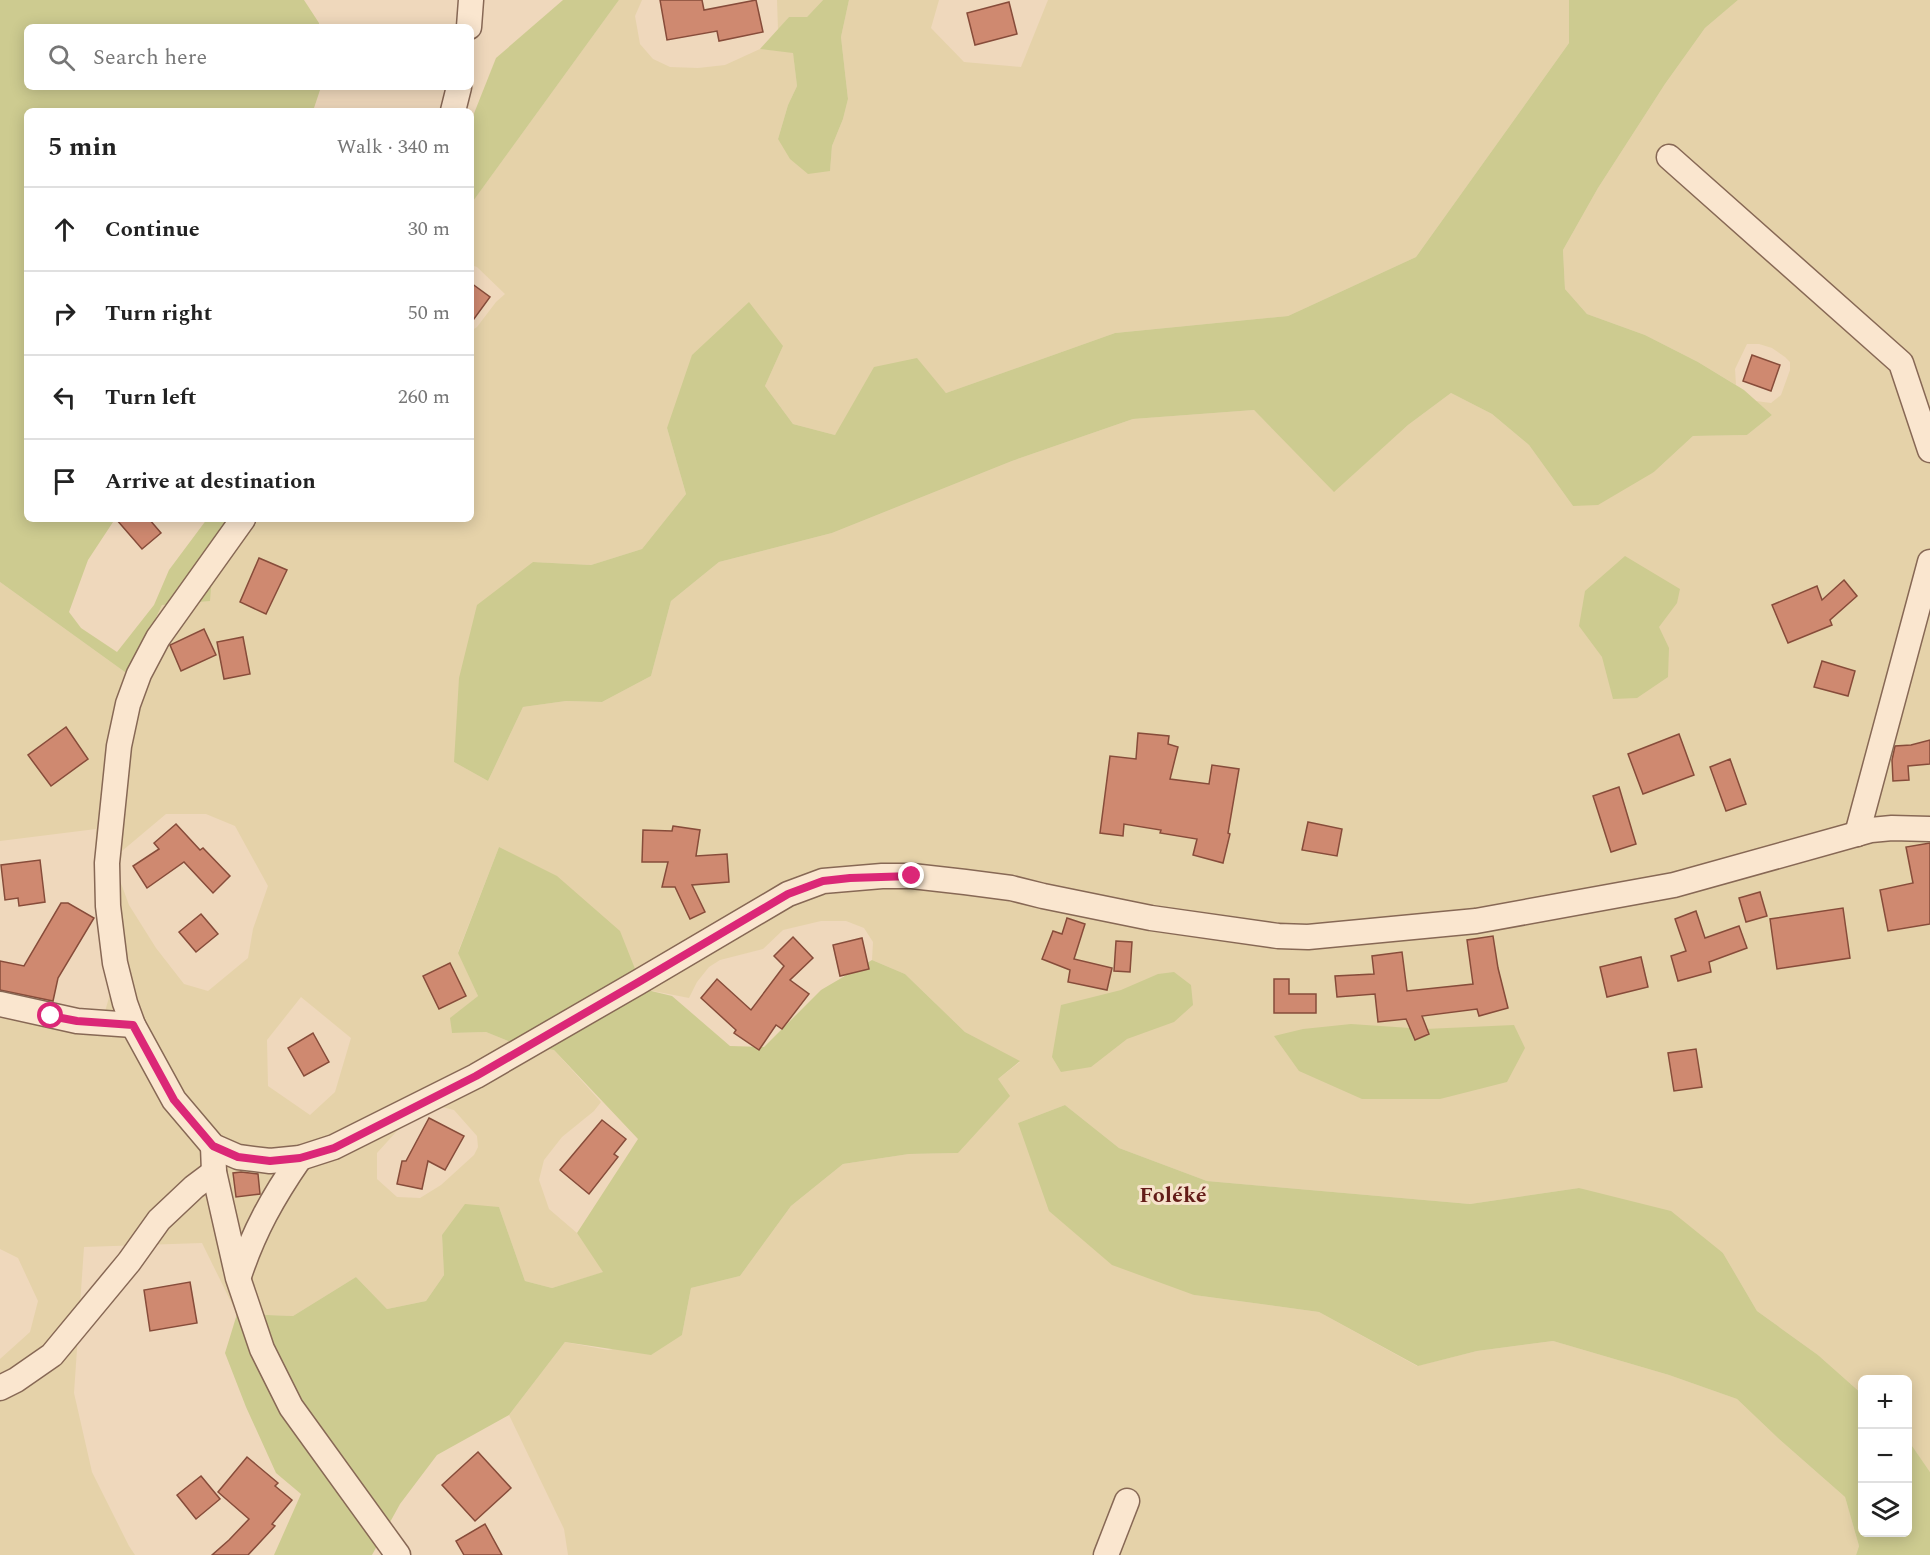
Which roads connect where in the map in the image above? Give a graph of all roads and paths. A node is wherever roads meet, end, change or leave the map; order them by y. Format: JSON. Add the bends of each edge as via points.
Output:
{"nodes":[{"id":1,"x":471,"y":0,"type":"edge"},
{"id":2,"x":469,"y":24,"type":"edge"},
{"id":3,"x":458,"y":90,"type":"edge"},
{"id":4,"x":454,"y":108,"type":"edge"},
{"id":5,"x":1670,"y":157,"type":"dead end"},
{"id":6,"x":1930,"y":450,"type":"edge"},
{"id":7,"x":241,"y":522,"type":"edge"},
{"id":8,"x":1930,"y":562,"type":"edge"},
{"id":9,"x":1930,"y":829,"type":"edge"},
{"id":10,"x":1857,"y":834,"type":"junction"},
{"id":11,"x":0,"y":1004,"type":"edge"},
{"id":12,"x":133,"y":1025,"type":"junction"},
{"id":13,"x":213,"y":1146,"type":"junction"},
{"id":14,"x":300,"y":1158,"type":"junction"},
{"id":15,"x":214,"y":1172,"type":"junction"},
{"id":16,"x":238,"y":1278,"type":"junction"},
{"id":17,"x":0,"y":1388,"type":"edge"},
{"id":18,"x":1127,"y":1501,"type":"dead end"},
{"id":19,"x":398,"y":1555,"type":"edge"},
{"id":20,"x":1106,"y":1555,"type":"edge"}],
"edges":[{"from":1,"to":2,"type":"street"},
{"from":3,"to":4,"type":"street"},
{"from":5,"to":6,"type":"street","via":[[1901,363]]},
{"from":7,"to":12,"type":"street","via":[[158,638],[139,674],[119,746],[107,863],[108,906],[114,963]]},
{"from":8,"to":10,"type":"street"},
{"from":9,"to":10,"type":"street","via":[[1892,828]]},
{"from":10,"to":14,"type":"street","via":[[1674,885],[1476,921],[1308,936],[1278,936],[1151,918],[965,882],[912,876],[823,881],[788,894],[476,1076],[334,1148]]},
{"from":11,"to":12,"type":"street","via":[[77,1021]]},
{"from":12,"to":13,"type":"street","via":[[174,1100]]},
{"from":13,"to":14,"type":"street","via":[[238,1157],[270,1161]]},
{"from":13,"to":15,"type":"street"},
{"from":14,"to":16,"type":"street","via":[[262,1218]]},
{"from":15,"to":16,"type":"street"},
{"from":15,"to":17,"type":"street","via":[[159,1220],[52,1355]]},
{"from":16,"to":19,"type":"street","via":[[262,1349],[291,1407]]},
{"from":18,"to":20,"type":"street"}]}
